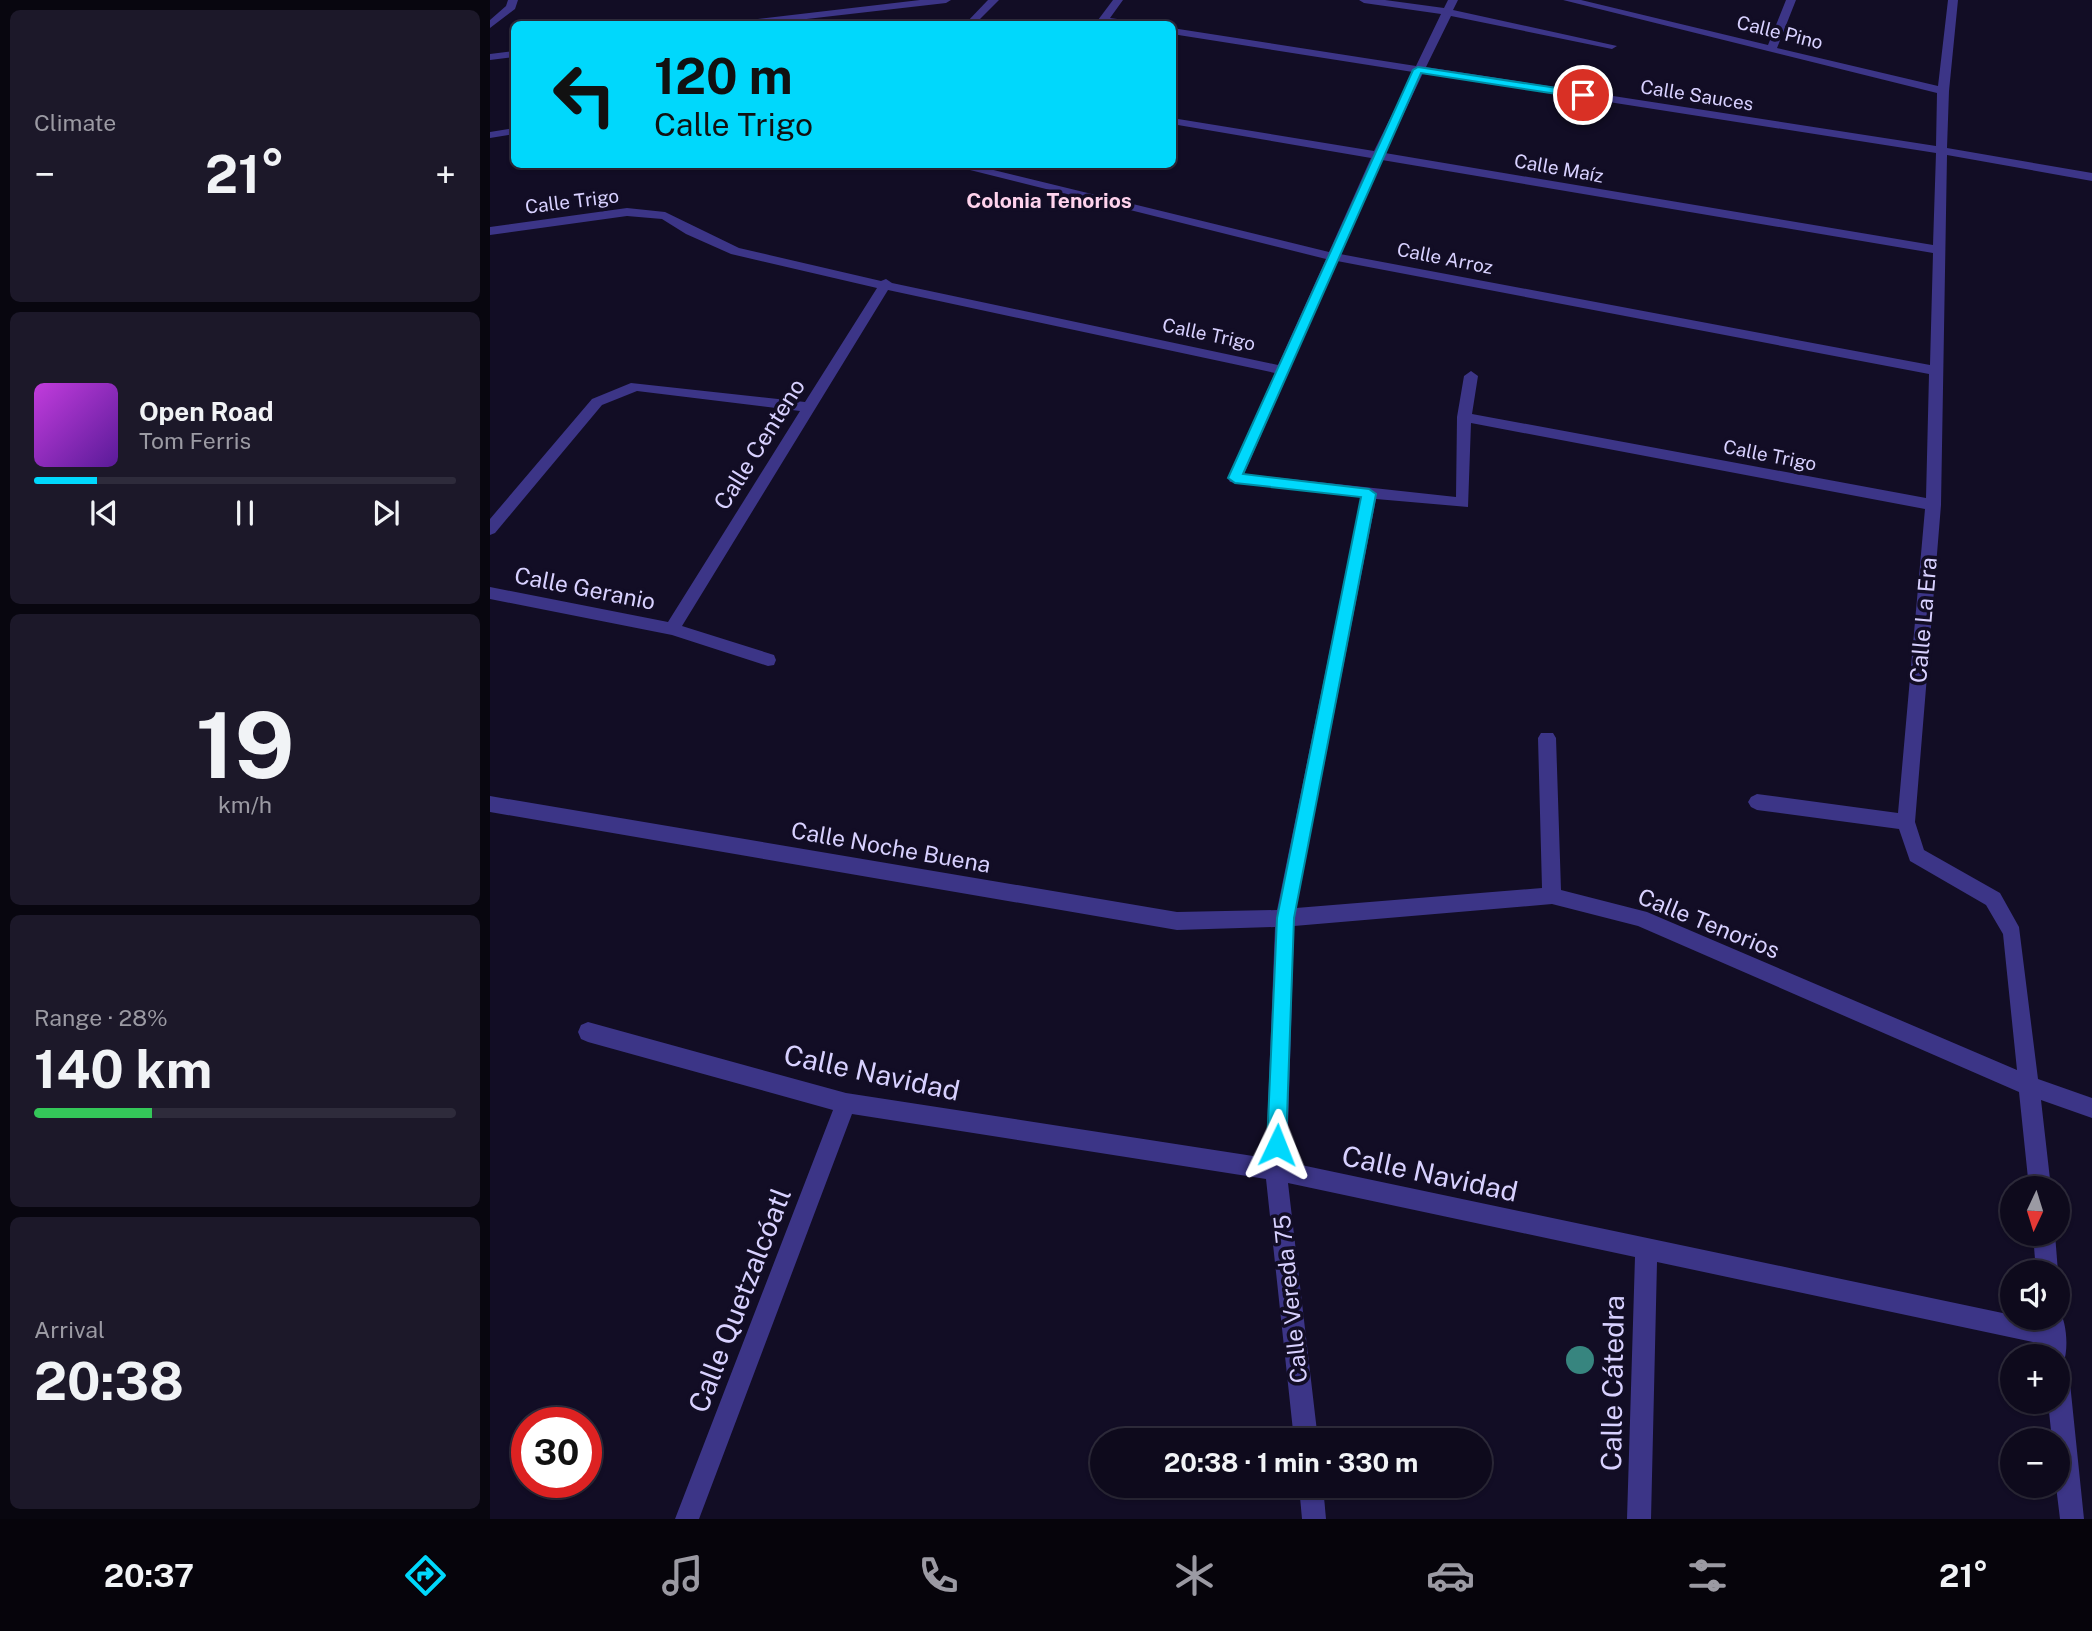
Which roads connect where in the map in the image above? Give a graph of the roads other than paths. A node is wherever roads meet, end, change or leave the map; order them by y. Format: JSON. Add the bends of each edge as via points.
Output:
{"nodes":[{"id":1,"x":513,"y":0,"type":"edge"},
{"id":2,"x":863,"y":0,"type":"edge"},
{"id":3,"x":946,"y":0,"type":"edge"},
{"id":4,"x":994,"y":0,"type":"edge"},
{"id":5,"x":1118,"y":0,"type":"edge"},
{"id":6,"x":1364,"y":0,"type":"edge"},
{"id":7,"x":1568,"y":0,"type":"edge"},
{"id":8,"x":1791,"y":0,"type":"edge"},
{"id":9,"x":1953,"y":0,"type":"edge"},
{"id":10,"x":1611,"y":5,"type":"edge"},
{"id":11,"x":1450,"y":6,"type":"edge"},
{"id":12,"x":852,"y":10,"type":"junction"},
{"id":13,"x":765,"y":21,"type":"edge"},
{"id":14,"x":973,"y":21,"type":"edge"},
{"id":15,"x":1110,"y":21,"type":"edge"},
{"id":16,"x":490,"y":25,"type":"edge"},
{"id":17,"x":1176,"y":32,"type":"edge"},
{"id":18,"x":1612,"y":46,"type":"dead end"},
{"id":19,"x":1772,"y":48,"type":"junction"},
{"id":20,"x":511,"y":54,"type":"edge"},
{"id":21,"x":490,"y":57,"type":"edge"},
{"id":22,"x":1418,"y":70,"type":"junction"},
{"id":23,"x":1943,"y":91,"type":"junction"},
{"id":24,"x":1176,"y":122,"type":"edge"},
{"id":25,"x":511,"y":132,"type":"edge"},
{"id":26,"x":490,"y":135,"type":"edge"},
{"id":27,"x":1941,"y":150,"type":"junction"},
{"id":28,"x":1378,"y":155,"type":"junction"},
{"id":29,"x":968,"y":168,"type":"edge"},
{"id":30,"x":2092,"y":177,"type":"edge"},
{"id":31,"x":490,"y":231,"type":"edge"},
{"id":32,"x":1939,"y":250,"type":"junction"},
{"id":33,"x":1334,"y":257,"type":"junction"},
{"id":34,"x":886,"y":283,"type":"junction"},
{"id":35,"x":1282,"y":370,"type":"junction"},
{"id":36,"x":1935,"y":371,"type":"junction"},
{"id":37,"x":1471,"y":376,"type":"dead end"},
{"id":38,"x":808,"y":407,"type":"junction"},
{"id":39,"x":1464,"y":417,"type":"junction"},
{"id":40,"x":1369,"y":494,"type":"junction"},
{"id":41,"x":1933,"y":505,"type":"junction"},
{"id":42,"x":490,"y":529,"type":"edge"},
{"id":43,"x":490,"y":593,"type":"edge"},
{"id":44,"x":672,"y":629,"type":"junction"},
{"id":45,"x":768,"y":660,"type":"dead end"},
{"id":46,"x":1546,"y":738,"type":"dead end"},
{"id":47,"x":1757,"y":802,"type":"dead end"},
{"id":48,"x":490,"y":804,"type":"edge"},
{"id":49,"x":1906,"y":822,"type":"junction"},
{"id":50,"x":1552,"y":896,"type":"junction"},
{"id":51,"x":1285,"y":918,"type":"junction"},
{"id":52,"x":588,"y":1032,"type":"dead end"},
{"id":53,"x":2030,"y":1086,"type":"junction"},
{"id":54,"x":846,"y":1103,"type":"junction"},
{"id":55,"x":2092,"y":1108,"type":"edge"},
{"id":56,"x":1276,"y":1170,"type":"junction"},
{"id":57,"x":2039,"y":1176,"type":"edge"},
{"id":58,"x":1646,"y":1248,"type":"junction"},
{"id":59,"x":2053,"y":1336,"type":"edge"},
{"id":60,"x":2061,"y":1414,"type":"edge"},
{"id":61,"x":1305,"y":1428,"type":"edge"},
{"id":62,"x":1312,"y":1498,"type":"edge"},
{"id":63,"x":687,"y":1519,"type":"edge"},
{"id":64,"x":1314,"y":1519,"type":"edge"},
{"id":65,"x":1639,"y":1519,"type":"edge"},
{"id":66,"x":2072,"y":1519,"type":"edge"}],
"edges":[{"from":1,"to":16,"type":"street"},
{"from":2,"to":12,"type":"street"},
{"from":3,"to":12,"type":"street"},
{"from":4,"to":14,"type":"street"},
{"from":5,"to":15,"type":"street","via":[[1103,20]]},
{"from":6,"to":11,"type":"street"},
{"from":7,"to":10,"type":"street","name":"Calle Pino"},
{"from":8,"to":19,"type":"street"},
{"from":9,"to":23,"type":"street","name":"Calle La Era"},
{"from":10,"to":19,"type":"street","name":"Calle Pino"},
{"from":11,"to":18,"type":"street"},
{"from":11,"to":22,"type":"street"},
{"from":12,"to":13,"type":"street"},
{"from":17,"to":22,"type":"street","name":"Calle Sauces"},
{"from":19,"to":23,"type":"street","name":"Calle Pino"},
{"from":20,"to":21,"type":"street"},
{"from":22,"to":27,"type":"street","name":"Calle Sauces"},
{"from":22,"to":28,"type":"street"},
{"from":23,"to":27,"type":"street","name":"Calle La Era"},
{"from":24,"to":28,"type":"street","name":"Calle Maíz"},
{"from":25,"to":26,"type":"street"},
{"from":27,"to":30,"type":"street","name":"Calle Sauces"},
{"from":27,"to":32,"type":"street","name":"Calle La Era"},
{"from":28,"to":32,"type":"street","name":"Calle Maíz"},
{"from":28,"to":33,"type":"street"},
{"from":29,"to":33,"type":"street","name":"Calle Arroz"},
{"from":31,"to":34,"type":"street","name":"Calle Trigo","via":[[627,212],[665,216],[735,251]]},
{"from":32,"to":36,"type":"street","name":"Calle La Era"},
{"from":33,"to":35,"type":"street"},
{"from":33,"to":36,"type":"street","name":"Calle Arroz"},
{"from":34,"to":35,"type":"street","name":"Calle Trigo"},
{"from":34,"to":38,"type":"street","name":"Calle Centeno"},
{"from":35,"to":40,"type":"street","name":"Calle Trigo","via":[[1235,478]]},
{"from":36,"to":41,"type":"street","name":"Calle La Era"},
{"from":37,"to":39,"type":"street"},
{"from":38,"to":42,"type":"street","via":[[636,386],[597,402]]},
{"from":38,"to":44,"type":"street","name":"Calle Centeno"},
{"from":39,"to":40,"type":"street","name":"Calle Trigo","via":[[1463,503]]},
{"from":39,"to":41,"type":"street","name":"Calle Trigo"},
{"from":40,"to":51,"type":"street","name":"Calle Vereda 75"},
{"from":41,"to":49,"type":"street","name":"Calle La Era"},
{"from":43,"to":44,"type":"street","name":"Calle Geranio"},
{"from":44,"to":45,"type":"street","name":"Calle Geranio"},
{"from":46,"to":50,"type":"street"},
{"from":47,"to":49,"type":"street"},
{"from":48,"to":51,"type":"street","name":"Calle Noche Buena","via":[[1177,921]]},
{"from":49,"to":53,"type":"street","name":"Calle La Era","via":[[1917,855],[1993,899],[2012,933]]},
{"from":50,"to":51,"type":"street","name":"Calle Tenorios"},
{"from":50,"to":53,"type":"street","name":"Calle Tenorios","via":[[1640,918]]},
{"from":51,"to":56,"type":"street","name":"Calle Vereda 75"},
{"from":52,"to":54,"type":"street","name":"Calle Navidad"},
{"from":53,"to":55,"type":"street","name":"Calle Tenorios"},
{"from":53,"to":57,"type":"street","name":"Calle La Era"},
{"from":54,"to":56,"type":"street","name":"Calle Navidad"},
{"from":54,"to":63,"type":"street","name":"Calle Quetzalcóatl"},
{"from":56,"to":58,"type":"street","name":"Calle Navidad"},
{"from":56,"to":61,"type":"street","name":"Calle Vereda 75"},
{"from":58,"to":59,"type":"street","name":"Calle Navidad"},
{"from":58,"to":65,"type":"street","name":"Calle Cátedra"},
{"from":60,"to":66,"type":"street"},
{"from":62,"to":64,"type":"street"}]}
